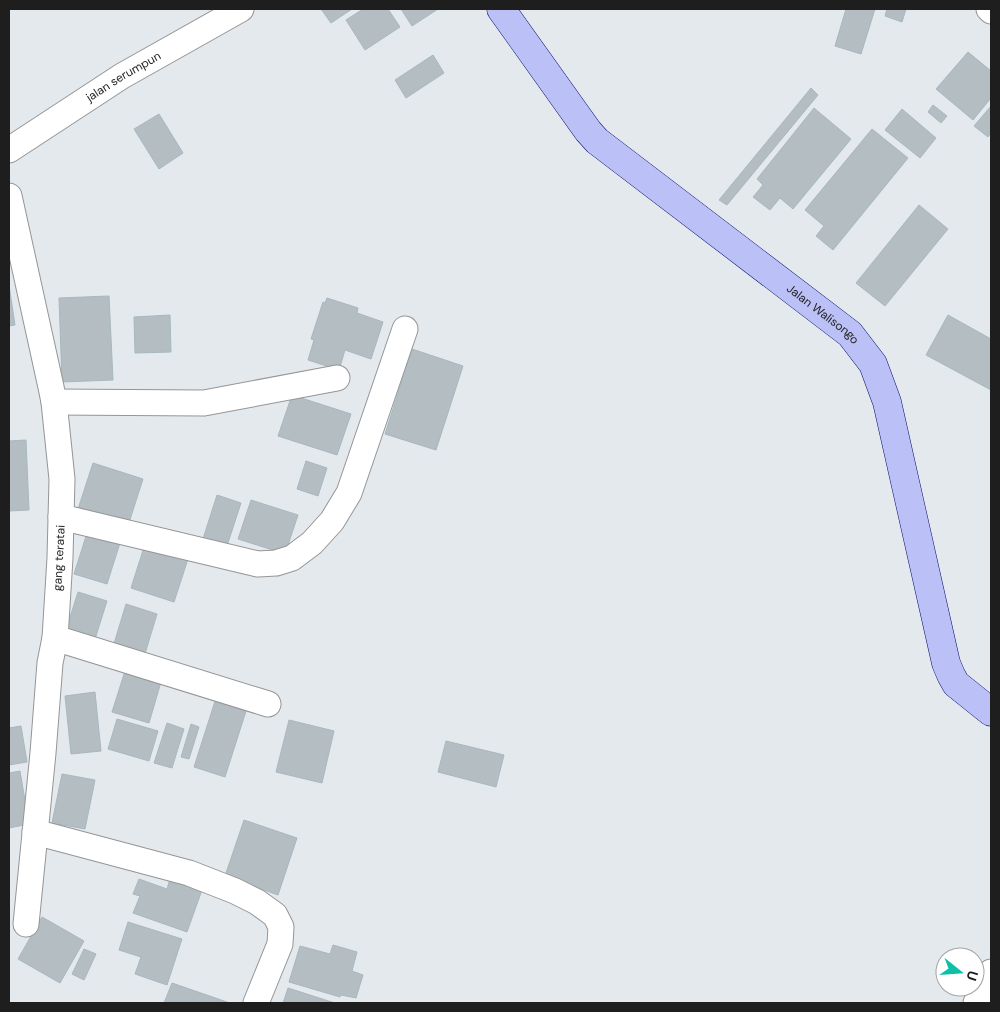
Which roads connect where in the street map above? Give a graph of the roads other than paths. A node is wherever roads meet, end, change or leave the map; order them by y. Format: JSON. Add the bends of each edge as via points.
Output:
{"nodes":[{"id":1,"x":241,"y":9,"type":"edge"},
{"id":2,"x":501,"y":9,"type":"edge"},
{"id":3,"x":9,"y":150,"type":"edge"},
{"id":4,"x":9,"y":196,"type":"edge"},
{"id":5,"x":405,"y":329,"type":"dead end"},
{"id":6,"x":337,"y":378,"type":"dead end"},
{"id":7,"x":54,"y":402,"type":"junction"},
{"id":8,"x":61,"y":517,"type":"junction"},
{"id":9,"x":55,"y":638,"type":"junction"},
{"id":10,"x":268,"y":704,"type":"dead end"},
{"id":11,"x":991,"y":712,"type":"edge"},
{"id":12,"x":35,"y":832,"type":"junction"},
{"id":13,"x":26,"y":924,"type":"dead end"},
{"id":14,"x":991,"y":972,"type":"edge"},
{"id":15,"x":256,"y":1003,"type":"edge"},
{"id":16,"x":976,"y":1003,"type":"edge"}],
"edges":[{"from":1,"to":3,"type":"street","name":"jalan serumpun","via":[[122,76]]},
{"from":2,"to":11,"type":"street","name":"Jalan Walisongo","via":[[597,141],[850,334],[873,364],[887,402],[946,663],[956,684]]},
{"from":4,"to":7,"type":"street","name":"gang teratai"},
{"from":5,"to":8,"type":"street","via":[[349,492],[332,521],[312,543],[292,558],[258,564]]},
{"from":6,"to":7,"type":"street","via":[[204,404]]},
{"from":7,"to":8,"type":"street","name":"gang teratai","via":[[62,479]]},
{"from":8,"to":9,"type":"street","name":"gang teratai"},
{"from":9,"to":10,"type":"street"},
{"from":9,"to":12,"type":"street","name":"gang teratai"},
{"from":12,"to":13,"type":"street","name":"gang teratai"},
{"from":12,"to":15,"type":"street","via":[[189,873],[242,894],[274,915],[281,927],[280,944]]},
{"from":14,"to":16,"type":"street"}]}
